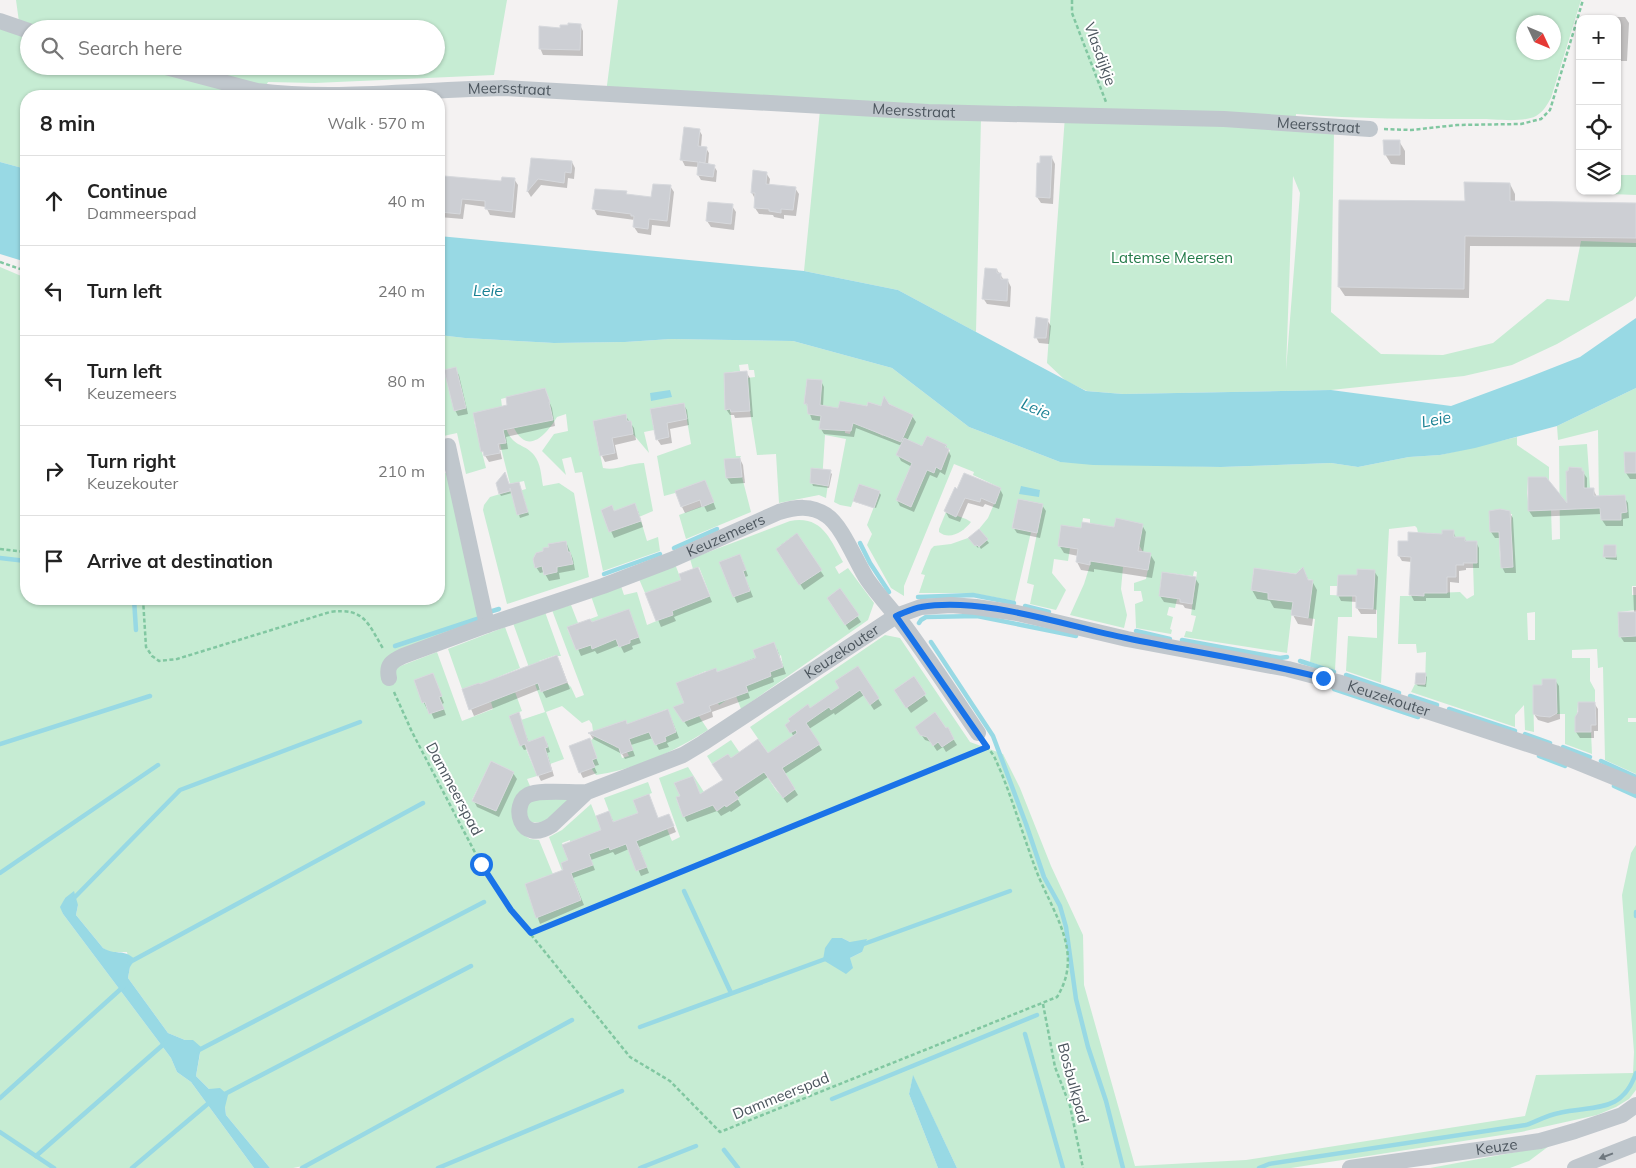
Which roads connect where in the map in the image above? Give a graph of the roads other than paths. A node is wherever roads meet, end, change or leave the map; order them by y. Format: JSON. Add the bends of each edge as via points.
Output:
{"nodes":[{"id":1,"x":0,"y":21,"type":"edge"},
{"id":2,"x":20,"y":28,"type":"edge"},
{"id":3,"x":196,"y":75,"type":"edge"},
{"id":4,"x":253,"y":90,"type":"edge"},
{"id":5,"x":419,"y":90,"type":"edge"},
{"id":6,"x":1370,"y":129,"type":"road end"},
{"id":7,"x":445,"y":447,"type":"edge"},
{"id":8,"x":896,"y":616,"type":"junction"},
{"id":9,"x":487,"y":625,"type":"junction"},
{"id":10,"x":389,"y":678,"type":"road end"},
{"id":11,"x":978,"y":733,"type":"road end"},
{"id":12,"x":1636,"y":786,"type":"edge"},
{"id":13,"x":587,"y":792,"type":"dead end"},
{"id":14,"x":1636,"y":1105,"type":"edge"},
{"id":15,"x":1636,"y":1144,"type":"edge"},
{"id":16,"x":1350,"y":1168,"type":"edge"},
{"id":17,"x":1575,"y":1168,"type":"edge"}],
"edges":[{"from":1,"to":2,"type":"street"},
{"from":3,"to":4,"type":"street","name":"Meersstraat"},
{"from":5,"to":6,"type":"street","name":"Meersstraat","via":[[505,88],[928,112],[1224,119]]},
{"from":7,"to":9,"type":"street","via":[[448,446]]},
{"from":8,"to":9,"type":"street","name":"Keuzemeers","via":[[866,576],[836,524],[817,510],[792,508],[603,586]]},
{"from":8,"to":11,"type":"street","name":"Keuzemeers"},
{"from":8,"to":12,"type":"street","name":"Keuzekouter","via":[[921,607],[976,607],[1288,669],[1341,683],[1555,753]]},
{"from":8,"to":13,"type":"street","name":"Keuzekouter","via":[[683,755]]},
{"from":9,"to":10,"type":"street","name":"Keuzemeers","via":[[394,660],[389,665]]},
{"from":14,"to":16,"type":"street","name":"Keuze","via":[[1622,1115],[1540,1140]]},
{"from":15,"to":17,"type":"street","one_way":true}]}
